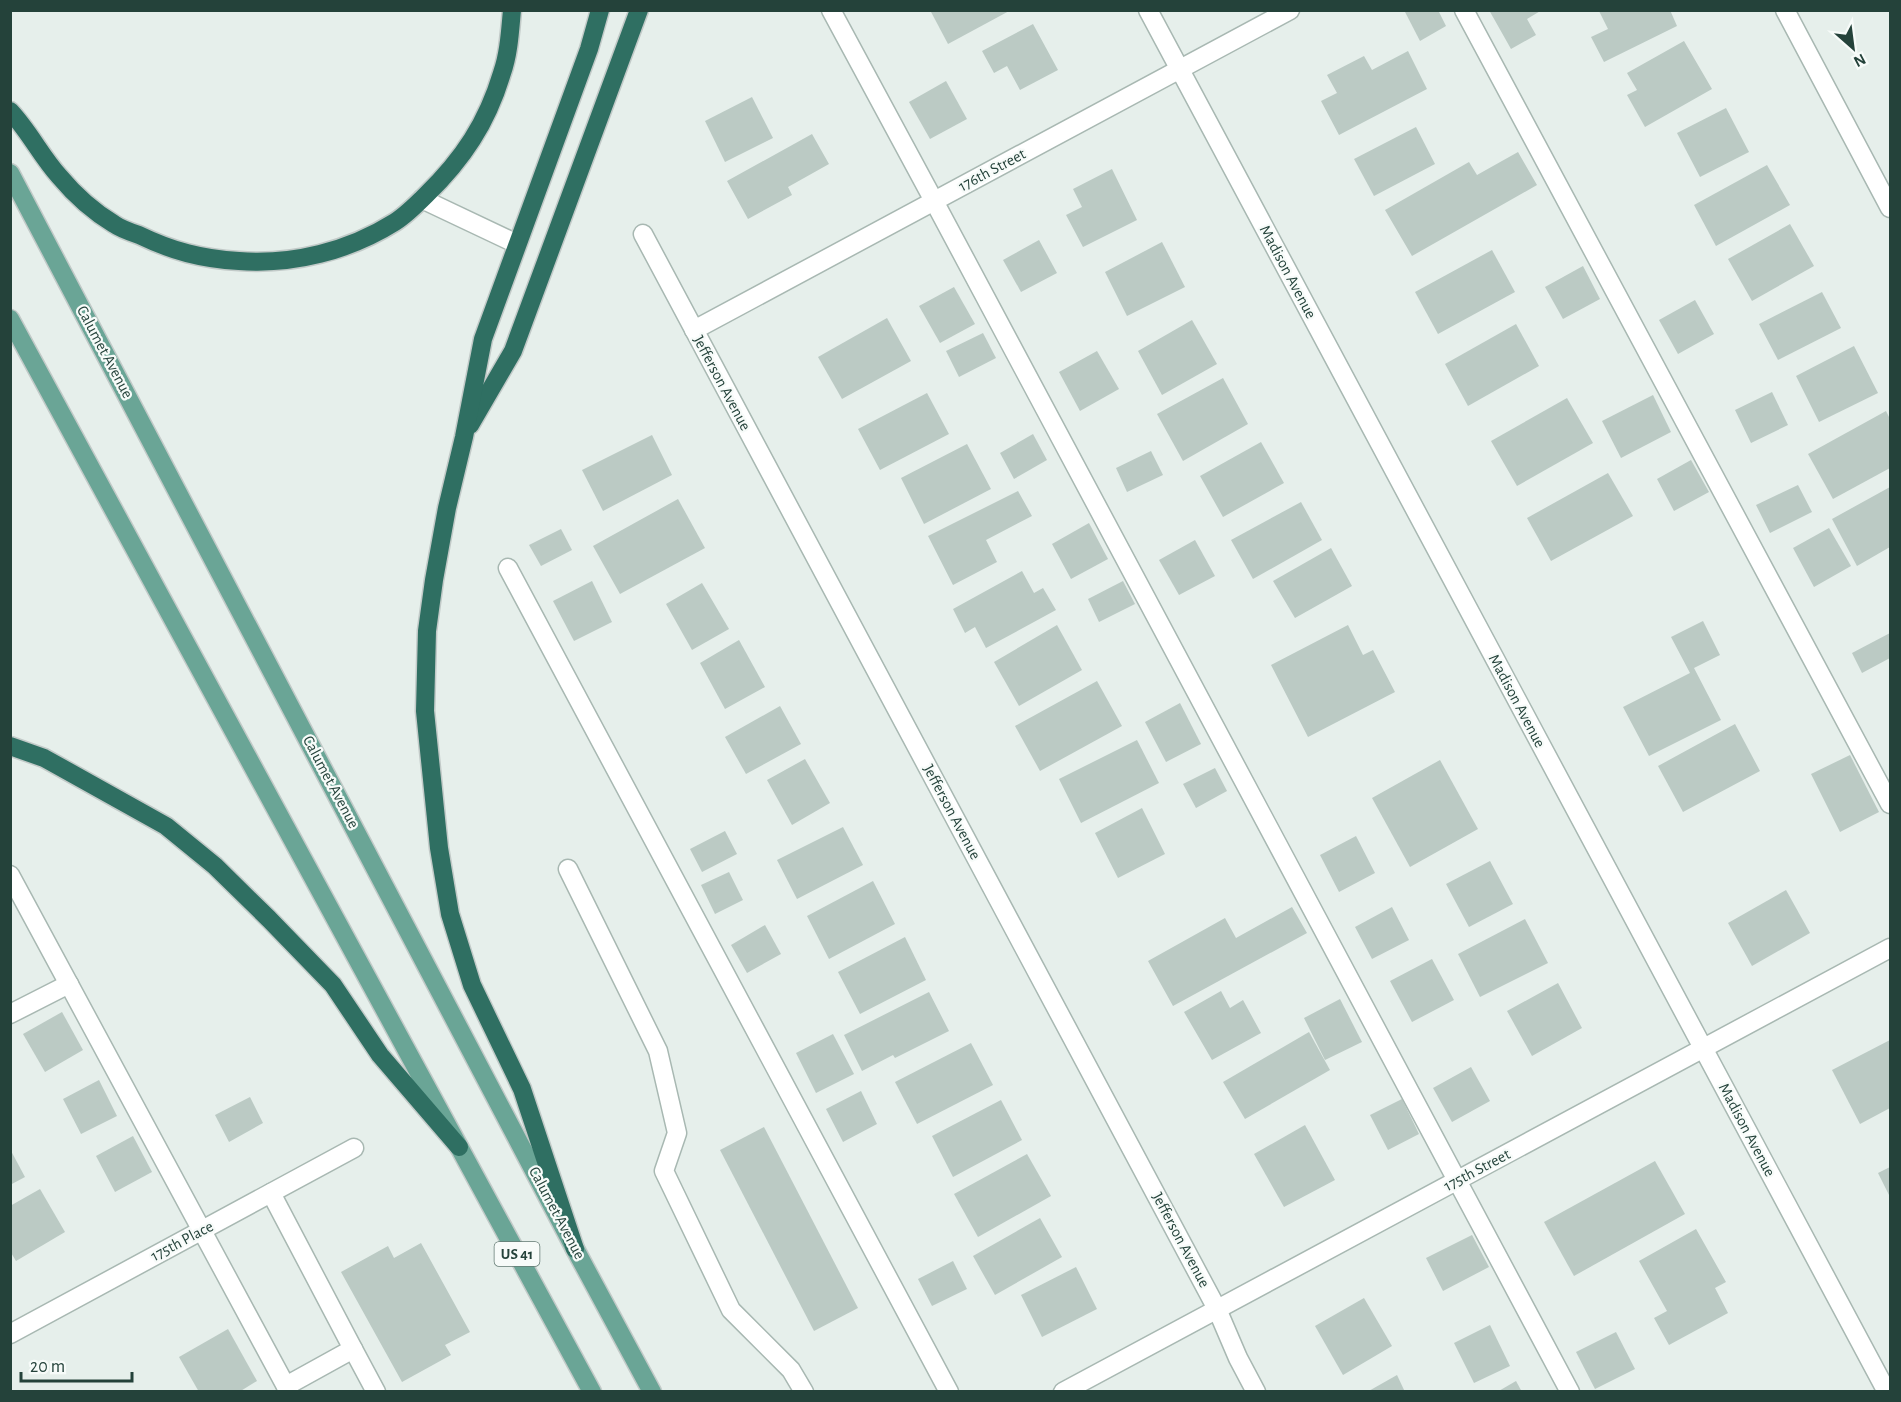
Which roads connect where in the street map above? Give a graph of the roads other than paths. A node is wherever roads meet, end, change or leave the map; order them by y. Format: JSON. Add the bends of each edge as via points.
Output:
{"nodes":[{"id":1,"x":512,"y":10,"type":"edge"},
{"id":2,"x":600,"y":10,"type":"edge"},
{"id":3,"x":639,"y":10,"type":"edge"},
{"id":4,"x":831,"y":10,"type":"edge"},
{"id":5,"x":1148,"y":10,"type":"edge"},
{"id":6,"x":1290,"y":10,"type":"edge"},
{"id":7,"x":1464,"y":10,"type":"edge"},
{"id":8,"x":1785,"y":10,"type":"edge"},
{"id":9,"x":1180,"y":70,"type":"junction"},
{"id":10,"x":10,"y":111,"type":"edge"},
{"id":11,"x":10,"y":173,"type":"edge"},
{"id":12,"x":422,"y":199,"type":"junction"},
{"id":13,"x":934,"y":201,"type":"junction"},
{"id":14,"x":1890,"y":208,"type":"edge"},
{"id":15,"x":643,"y":234,"type":"dead end"},
{"id":16,"x":517,"y":244,"type":"junction"},
{"id":17,"x":10,"y":319,"type":"edge"},
{"id":18,"x":694,"y":330,"type":"junction"},
{"id":19,"x":464,"y":437,"type":"junction"},
{"id":20,"x":508,"y":568,"type":"dead end"},
{"id":21,"x":10,"y":746,"type":"edge"},
{"id":22,"x":1890,"y":804,"type":"edge"},
{"id":23,"x":568,"y":869,"type":"dead end"},
{"id":24,"x":10,"y":875,"type":"edge"},
{"id":25,"x":1890,"y":948,"type":"edge"},
{"id":26,"x":69,"y":984,"type":"junction"},
{"id":27,"x":10,"y":1014,"type":"edge"},
{"id":28,"x":1704,"y":1049,"type":"junction"},
{"id":29,"x":459,"y":1147,"type":"junction"},
{"id":30,"x":354,"y":1148,"type":"dead end"},
{"id":31,"x":1458,"y":1181,"type":"junction"},
{"id":32,"x":271,"y":1193,"type":"junction"},
{"id":33,"x":202,"y":1230,"type":"junction"},
{"id":34,"x":575,"y":1249,"type":"junction"},
{"id":35,"x":1217,"y":1309,"type":"junction"},
{"id":36,"x":10,"y":1334,"type":"edge"},
{"id":37,"x":353,"y":1349,"type":"junction"},
{"id":38,"x":287,"y":1389,"type":"edge"},
{"id":39,"x":376,"y":1392,"type":"edge"},
{"id":40,"x":592,"y":1392,"type":"edge"},
{"id":41,"x":652,"y":1392,"type":"edge"},
{"id":42,"x":804,"y":1392,"type":"edge"},
{"id":43,"x":948,"y":1392,"type":"edge"},
{"id":44,"x":1063,"y":1392,"type":"edge"},
{"id":45,"x":1256,"y":1392,"type":"edge"},
{"id":46,"x":1570,"y":1392,"type":"edge"},
{"id":47,"x":1887,"y":1392,"type":"edge"}],
"edges":[{"from":1,"to":12,"type":"highway","via":[[503,73],[481,126],[465,153]]},
{"from":2,"to":16,"type":"highway"},
{"from":3,"to":19,"type":"highway","via":[[513,351]]},
{"from":4,"to":13,"type":"street"},
{"from":5,"to":9,"type":"street","name":"Madison Avenue"},
{"from":6,"to":9,"type":"street","name":"176th Street"},
{"from":7,"to":22,"type":"street"},
{"from":8,"to":14,"type":"street"},
{"from":9,"to":13,"type":"street","name":"176th Street"},
{"from":9,"to":28,"type":"street","name":"Madison Avenue"},
{"from":10,"to":12,"type":"highway","via":[[59,177],[90,206],[115,225],[165,248],[195,256],[256,262],[312,256],[369,236],[397,221]]},
{"from":11,"to":34,"type":"main road","name":"Calumet Avenue"},
{"from":12,"to":16,"type":"street"},
{"from":13,"to":18,"type":"street","name":"176th Street"},
{"from":13,"to":31,"type":"street"},
{"from":15,"to":18,"type":"street","name":"Jefferson Avenue"},
{"from":16,"to":19,"type":"highway","via":[[483,339]]},
{"from":17,"to":29,"type":"main road"},
{"from":18,"to":35,"type":"street","name":"Jefferson Avenue"},
{"from":19,"to":34,"type":"highway","via":[[447,508],[427,631],[425,711],[439,848],[450,914],[472,985],[522,1089]]},
{"from":20,"to":43,"type":"street"},
{"from":21,"to":29,"type":"highway","via":[[44,758],[166,826],[215,867],[333,985],[380,1055]]},
{"from":23,"to":42,"type":"street","via":[[658,1051],[677,1133],[663,1171],[731,1310],[791,1370]]},
{"from":24,"to":26,"type":"street"},
{"from":25,"to":28,"type":"street","name":"175th Street"},
{"from":26,"to":27,"type":"street"},
{"from":26,"to":33,"type":"street"},
{"from":28,"to":31,"type":"street","name":"175th Street"},
{"from":28,"to":47,"type":"street","name":"Madison Avenue"},
{"from":29,"to":40,"type":"main road","number":"US 41"},
{"from":30,"to":32,"type":"street","name":"175th Place"},
{"from":31,"to":35,"type":"street","name":"175th Street"},
{"from":31,"to":46,"type":"street"},
{"from":32,"to":33,"type":"street","name":"175th Place"},
{"from":32,"to":37,"type":"street"},
{"from":33,"to":36,"type":"street","name":"175th Place"},
{"from":33,"to":38,"type":"street"},
{"from":34,"to":41,"type":"main road","name":"Calumet Avenue"},
{"from":35,"to":44,"type":"street","name":"175th Street"},
{"from":35,"to":45,"type":"street","name":"Jefferson Avenue"},
{"from":37,"to":38,"type":"street"},
{"from":37,"to":39,"type":"street"}]}
